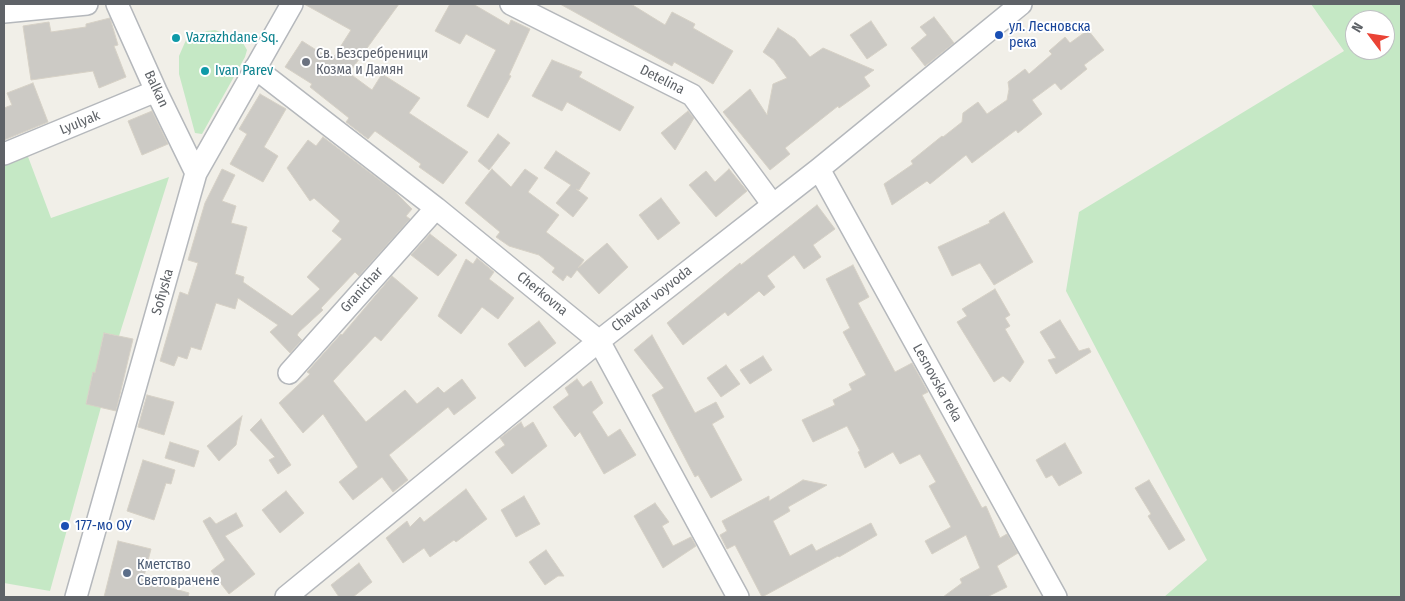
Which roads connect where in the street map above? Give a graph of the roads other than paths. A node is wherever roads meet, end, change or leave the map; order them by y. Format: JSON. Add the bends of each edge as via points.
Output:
{"nodes":[{"id":1,"x":87,"y":4,"type":"edge"},
{"id":2,"x":117,"y":4,"type":"edge"},
{"id":3,"x":292,"y":4,"type":"edge"},
{"id":4,"x":511,"y":4,"type":"edge"},
{"id":5,"x":1020,"y":4,"type":"edge"},
{"id":6,"x":4,"y":12,"type":"edge"},
{"id":7,"x":255,"y":68,"type":"junction"},
{"id":8,"x":156,"y":91,"type":"junction"},
{"id":9,"x":4,"y":154,"type":"edge"},
{"id":10,"x":818,"y":169,"type":"junction"},
{"id":11,"x":196,"y":173,"type":"junction"},
{"id":12,"x":773,"y":205,"type":"junction"},
{"id":13,"x":436,"y":208,"type":"junction"},
{"id":14,"x":599,"y":341,"type":"junction"},
{"id":15,"x":288,"y":373,"type":"dead end"},
{"id":16,"x":76,"y":597,"type":"edge"},
{"id":17,"x":286,"y":597,"type":"edge"},
{"id":18,"x":738,"y":597,"type":"edge"},
{"id":19,"x":1056,"y":597,"type":"edge"}],
"edges":[{"from":1,"to":6,"type":"street"},
{"from":2,"to":8,"type":"street","name":"Balkan"},
{"from":3,"to":7,"type":"street","name":"Sofiyska"},
{"from":4,"to":12,"type":"street","name":"Detelina","via":[[692,95]]},
{"from":5,"to":10,"type":"street","name":"Chavdar voyvoda"},
{"from":7,"to":11,"type":"street","name":"Sofiyska"},
{"from":7,"to":13,"type":"street","name":"Cherkovna"},
{"from":8,"to":9,"type":"street","name":"Lyulyak"},
{"from":8,"to":11,"type":"street","name":"Balkan"},
{"from":10,"to":12,"type":"street","name":"Chavdar voyvoda"},
{"from":10,"to":19,"type":"street","name":"Lesnovska reka"},
{"from":11,"to":16,"type":"street","name":"Sofiyska"},
{"from":12,"to":14,"type":"street","name":"Chavdar voyvoda"},
{"from":13,"to":14,"type":"street","name":"Cherkovna"},
{"from":13,"to":15,"type":"street","name":"Granichar"},
{"from":14,"to":17,"type":"street","name":"Chavdar voyvoda"},
{"from":14,"to":18,"type":"street","name":"Cherkovna"}]}
